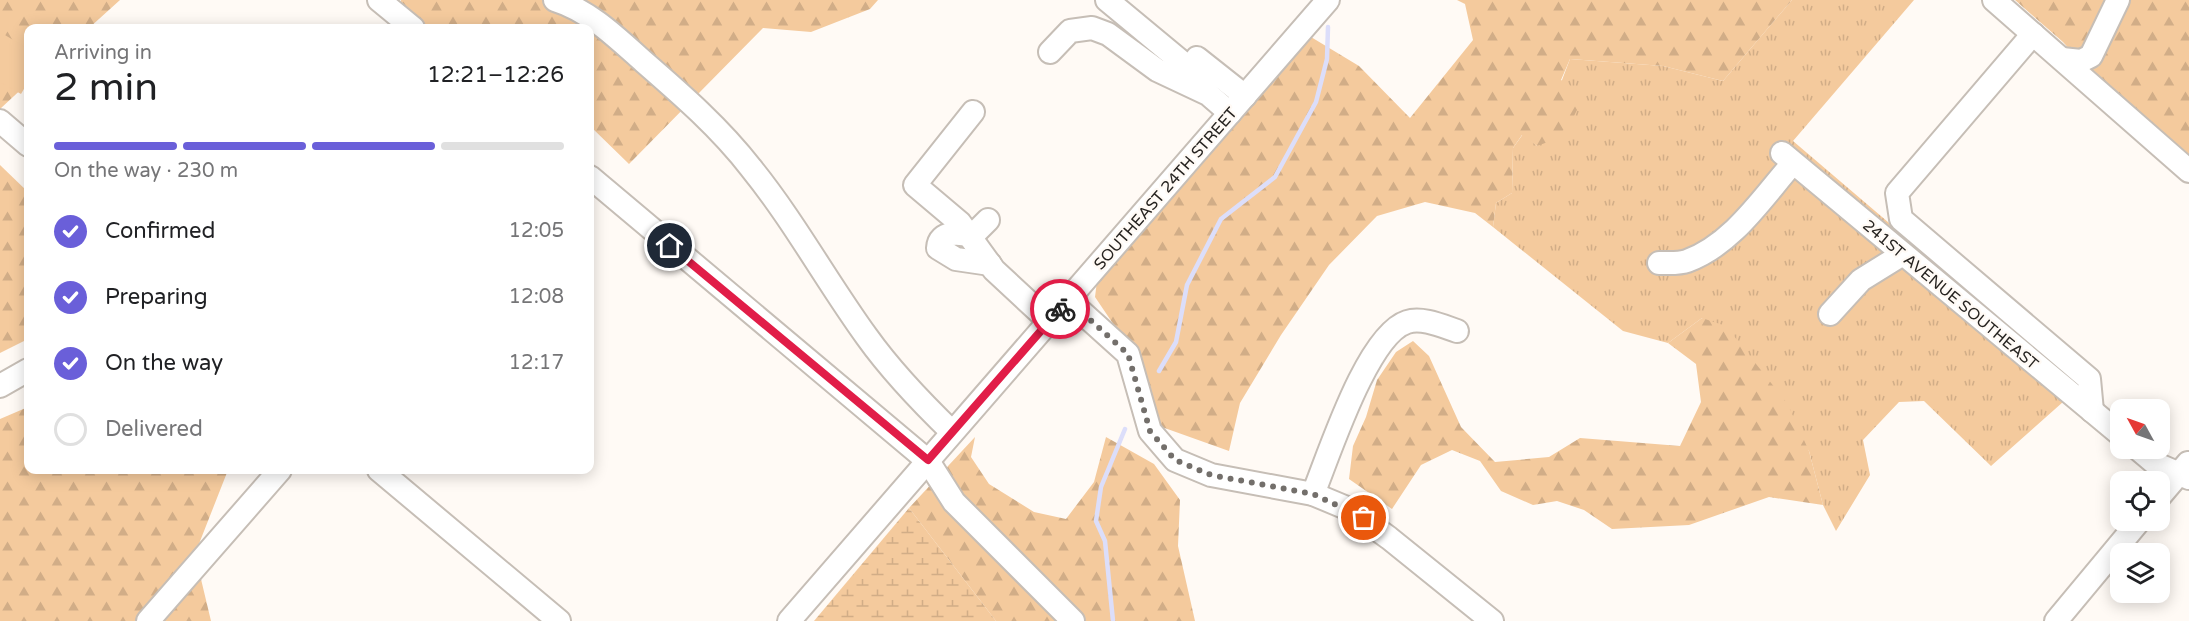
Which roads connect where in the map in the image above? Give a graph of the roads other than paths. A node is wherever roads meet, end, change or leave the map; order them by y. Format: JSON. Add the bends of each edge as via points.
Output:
{"nodes":[{"id":1,"x":379,"y":0,"type":"edge"},
{"id":2,"x":555,"y":0,"type":"edge"},
{"id":3,"x":1107,"y":0,"type":"edge"},
{"id":4,"x":1126,"y":0,"type":"edge"},
{"id":5,"x":1328,"y":0,"type":"edge"},
{"id":6,"x":1994,"y":0,"type":"edge"},
{"id":7,"x":2118,"y":0,"type":"edge"},
{"id":8,"x":408,"y":24,"type":"edge"},
{"id":9,"x":2033,"y":34,"type":"junction"},
{"id":10,"x":1050,"y":52,"type":"dead end"},
{"id":11,"x":2062,"y":59,"type":"junction"},
{"id":12,"x":1237,"y":106,"type":"junction"},
{"id":13,"x":973,"y":112,"type":"dead end"},
{"id":14,"x":0,"y":121,"type":"edge"},
{"id":15,"x":24,"y":142,"type":"edge"},
{"id":16,"x":2189,"y":171,"type":"edge"},
{"id":17,"x":594,"y":180,"type":"edge"},
{"id":18,"x":980,"y":228,"type":"junction"},
{"id":19,"x":1903,"y":254,"type":"junction"},
{"id":20,"x":1659,"y":263,"type":"dead end"},
{"id":21,"x":990,"y":264,"type":"junction"},
{"id":22,"x":1068,"y":300,"type":"junction"},
{"id":23,"x":1830,"y":314,"type":"dead end"},
{"id":24,"x":1049,"y":321,"type":"junction"},
{"id":25,"x":1456,"y":331,"type":"dead end"},
{"id":26,"x":24,"y":372,"type":"edge"},
{"id":27,"x":0,"y":386,"type":"edge"},
{"id":28,"x":2092,"y":411,"type":"junction"},
{"id":29,"x":2110,"y":426,"type":"edge"},
{"id":30,"x":952,"y":432,"type":"junction"},
{"id":31,"x":2150,"y":459,"type":"edge"},
{"id":32,"x":928,"y":460,"type":"junction"},
{"id":33,"x":2186,"y":471,"type":"edge"},
{"id":34,"x":277,"y":474,"type":"edge"},
{"id":35,"x":384,"y":474,"type":"edge"},
{"id":36,"x":2170,"y":486,"type":"edge"},
{"id":37,"x":1313,"y":494,"type":"junction"},
{"id":38,"x":2131,"y":531,"type":"edge"},
{"id":39,"x":148,"y":621,"type":"edge"},
{"id":40,"x":559,"y":621,"type":"edge"},
{"id":41,"x":789,"y":621,"type":"edge"},
{"id":42,"x":1073,"y":621,"type":"edge"},
{"id":43,"x":1492,"y":621,"type":"edge"},
{"id":44,"x":2056,"y":621,"type":"edge"}],
"edges":[{"from":1,"to":8,"type":"street"},
{"from":2,"to":30,"type":"street","via":[[581,10],[610,32],[716,128],[781,207],[867,338]]},
{"from":3,"to":12,"type":"street"},
{"from":4,"to":12,"type":"street"},
{"from":5,"to":12,"type":"street","name":"SOUTHEAST 24TH STREET"},
{"from":6,"to":9,"type":"street"},
{"from":7,"to":11,"type":"street","via":[[2091,56],[2081,61]]},
{"from":9,"to":11,"type":"street"},
{"from":9,"to":28,"type":"street","via":[[1898,193],[1901,219],[2089,379]]},
{"from":10,"to":12,"type":"street","via":[[1070,31],[1092,28],[1108,34],[1158,70]]},
{"from":11,"to":16,"type":"street"},
{"from":12,"to":22,"type":"street","name":"SOUTHEAST 24TH STREET"},
{"from":13,"to":18,"type":"street","via":[[915,185]]},
{"from":14,"to":15,"type":"street"},
{"from":17,"to":32,"type":"street"},
{"from":18,"to":21,"type":"street"},
{"from":18,"to":21,"type":"street","via":[[949,234],[938,243],[938,248],[949,256]]},
{"from":19,"to":20,"type":"street","name":"241ST AVENUE SOUTHEAST","via":[[1787,158],[1744,220],[1713,248],[1686,262]]},
{"from":19,"to":23,"type":"street","via":[[1861,280]]},
{"from":19,"to":28,"type":"street","name":"241ST AVENUE SOUTHEAST"},
{"from":21,"to":24,"type":"street"},
{"from":22,"to":24,"type":"street","name":"SOUTHEAST 24TH STREET"},
{"from":22,"to":37,"type":"street","via":[[1128,354],[1150,431],[1175,460],[1211,475]]},
{"from":24,"to":30,"type":"street","name":"SOUTHEAST 24TH STREET"},
{"from":25,"to":37,"type":"street","via":[[1413,321],[1393,330],[1383,340],[1359,380]]},
{"from":26,"to":27,"type":"street"},
{"from":28,"to":29,"type":"street","name":"241ST AVENUE SOUTHEAST"},
{"from":30,"to":32,"type":"street","name":"SOUTHEAST 24TH STREET"},
{"from":31,"to":33,"type":"street"},
{"from":32,"to":41,"type":"street","name":"SOUTHEAST 24TH STREET"},
{"from":32,"to":42,"type":"street","via":[[954,502]]},
{"from":33,"to":36,"type":"street"},
{"from":34,"to":39,"type":"street"},
{"from":35,"to":40,"type":"street"},
{"from":37,"to":43,"type":"street","via":[[1364,518]]},
{"from":38,"to":44,"type":"street"}]}
